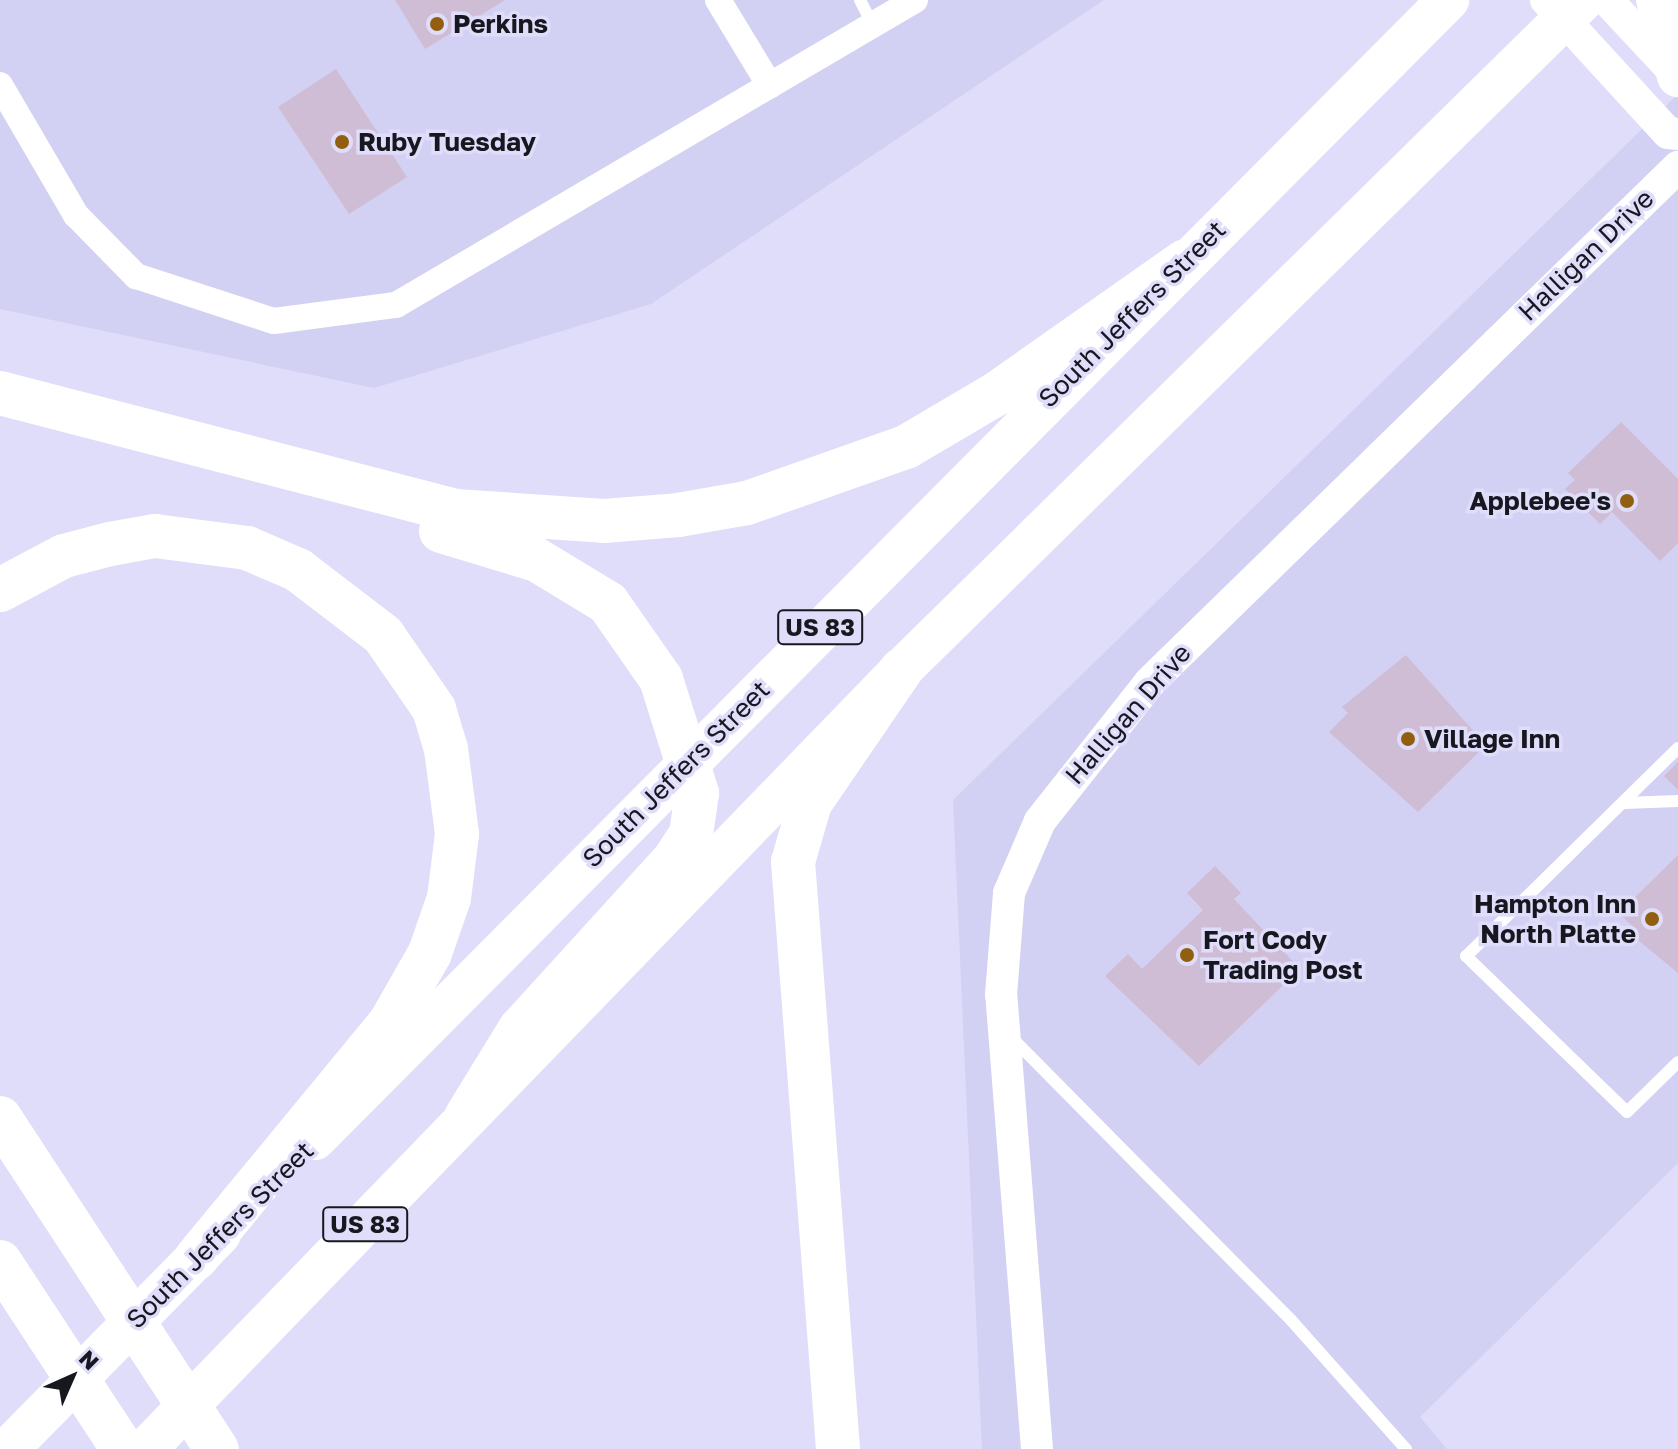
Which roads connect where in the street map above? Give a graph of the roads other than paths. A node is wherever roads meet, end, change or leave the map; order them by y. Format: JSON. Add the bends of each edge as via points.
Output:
{"nodes":[{"id":1,"x":718,"y":0,"type":"edge"},
{"id":2,"x":860,"y":0,"type":"edge"},
{"id":3,"x":915,"y":0,"type":"edge"},
{"id":4,"x":1416,"y":0,"type":"edge"},
{"id":5,"x":1448,"y":0,"type":"edge"},
{"id":6,"x":1607,"y":0,"type":"edge"},
{"id":7,"x":1657,"y":0,"type":"edge"},
{"id":8,"x":1564,"y":7,"type":"edge"},
{"id":9,"x":872,"y":24,"type":"junction"},
{"id":10,"x":1377,"y":66,"type":"junction"},
{"id":11,"x":1678,"y":76,"type":"edge"},
{"id":12,"x":0,"y":85,"type":"edge"},
{"id":13,"x":770,"y":86,"type":"junction"},
{"id":14,"x":1678,"y":134,"type":"edge"},
{"id":15,"x":1678,"y":167,"type":"edge"},
{"id":16,"x":1185,"y":261,"type":"junction"},
{"id":17,"x":0,"y":393,"type":"edge"},
{"id":18,"x":86,"y":419,"type":"junction"},
{"id":19,"x":0,"y":590,"type":"edge"},
{"id":20,"x":901,"y":670,"type":"junction"},
{"id":21,"x":1678,"y":748,"type":"edge"},
{"id":22,"x":690,"y":759,"type":"junction"},
{"id":23,"x":1678,"y":801,"type":"edge"},
{"id":24,"x":1624,"y":803,"type":"junction"},
{"id":25,"x":1005,"y":1031,"type":"junction"},
{"id":26,"x":1678,"y":1062,"type":"edge"},
{"id":27,"x":466,"y":1117,"type":"junction"},
{"id":28,"x":0,"y":1118,"type":"edge"},
{"id":29,"x":196,"y":1258,"type":"junction"},
{"id":30,"x":0,"y":1262,"type":"edge"},
{"id":31,"x":8,"y":1449,"type":"edge"},
{"id":32,"x":123,"y":1449,"type":"edge"},
{"id":33,"x":146,"y":1449,"type":"edge"},
{"id":34,"x":217,"y":1449,"type":"edge"},
{"id":35,"x":838,"y":1449,"type":"edge"},
{"id":36,"x":1037,"y":1449,"type":"edge"},
{"id":37,"x":1406,"y":1449,"type":"edge"}],
"edges":[{"from":1,"to":13,"type":"street"},
{"from":2,"to":9,"type":"lane"},
{"from":3,"to":9,"type":"street"},
{"from":4,"to":10,"type":"highway"},
{"from":5,"to":10,"type":"highway","name":"South Jeffers Street","number":"US 83"},
{"from":6,"to":11,"type":"street"},
{"from":7,"to":11,"type":"highway"},
{"from":8,"to":14,"type":"street","via":[[1668,133]]},
{"from":8,"to":20,"type":"highway","number":"US 83"},
{"from":9,"to":13,"type":"street"},
{"from":10,"to":16,"type":"highway","name":"South Jeffers Street","number":"US 83"},
{"from":12,"to":13,"type":"street","via":[[76,215],[136,276],[190,298],[274,321],[396,305]]},
{"from":15,"to":25,"type":"street","name":"Halligan Drive","via":[[1352,477],[1150,682],[1080,765],[1040,821],[1009,893]]},
{"from":16,"to":18,"type":"highway","via":[[996,394],[906,447],[747,503],[678,515],[604,521],[455,511]]},
{"from":16,"to":22,"type":"highway","name":"South Jeffers Street","number":"US 83"},
{"from":17,"to":18,"type":"highway"},
{"from":18,"to":22,"type":"highway","via":[[255,481],[490,544],[564,573],[608,603],[644,649]]},
{"from":19,"to":29,"type":"highway","via":[[64,556],[125,541],[202,539],[247,548],[298,570],[383,635],[434,709],[446,749],[457,834],[449,898],[430,953],[390,1023]]},
{"from":20,"to":27,"type":"highway","number":"US 83"},
{"from":20,"to":35,"type":"highway","via":[[810,803],[793,862]]},
{"from":21,"to":24,"type":"lane"},
{"from":22,"to":27,"type":"highway","via":[[697,793],[691,834],[520,1029]]},
{"from":22,"to":29,"type":"highway","name":"South Jeffers Street","number":"US 83"},
{"from":23,"to":24,"type":"lane"},
{"from":24,"to":26,"type":"lane","via":[[1466,956],[1627,1112]]},
{"from":25,"to":36,"type":"street","name":"Halligan Drive"},
{"from":25,"to":37,"type":"lane","via":[[1291,1320]]},
{"from":27,"to":33,"type":"highway","number":"US 83"},
{"from":28,"to":34,"type":"highway"},
{"from":29,"to":31,"type":"highway","name":"South Jeffers Street","number":"US 83"},
{"from":30,"to":32,"type":"highway"}]}
